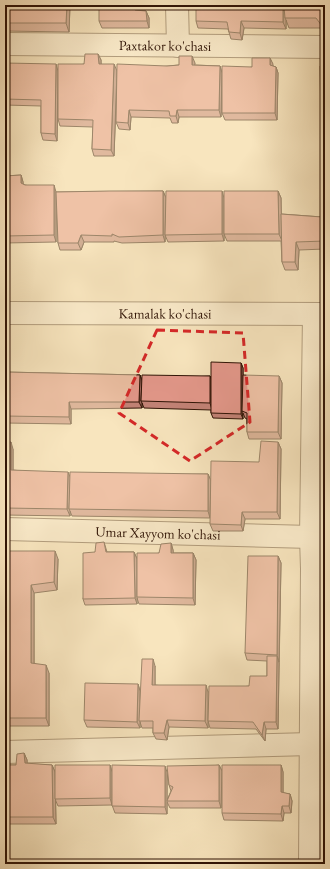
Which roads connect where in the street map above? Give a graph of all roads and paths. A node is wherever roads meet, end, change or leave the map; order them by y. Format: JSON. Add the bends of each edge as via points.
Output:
{"nodes":[{"id":1,"x":178,"y":5,"type":"edge"},
{"id":2,"x":5,"y":44,"type":"edge"},
{"id":3,"x":178,"y":46,"type":"junction"},
{"id":4,"x":325,"y":48,"type":"edge"},
{"id":5,"x":5,"y":313,"type":"edge"},
{"id":6,"x":319,"y":314,"type":"edge"},
{"id":7,"x":5,"y":529,"type":"edge"},
{"id":8,"x":311,"y":536,"type":"junction"},
{"id":9,"x":318,"y":569,"type":"edge"},
{"id":10,"x":311,"y":744,"type":"junction"},
{"id":11,"x":5,"y":752,"type":"edge"},
{"id":12,"x":310,"y":864,"type":"edge"}],
"edges":[{"from":1,"to":3,"type":"street"},
{"from":2,"to":3,"type":"street","name":"Paxtakor ko'chasi"},
{"from":3,"to":4,"type":"street","name":"Paxtakor ko'chasi"},
{"from":5,"to":6,"type":"street","name":"Kamalak ko'chasi"},
{"from":6,"to":8,"type":"street"},
{"from":7,"to":8,"type":"street","name":"Umar Xayyom ko'chasi"},
{"from":8,"to":9,"type":"street"},
{"from":9,"to":10,"type":"street"},
{"from":10,"to":11,"type":"street"},
{"from":10,"to":12,"type":"street"}]}
